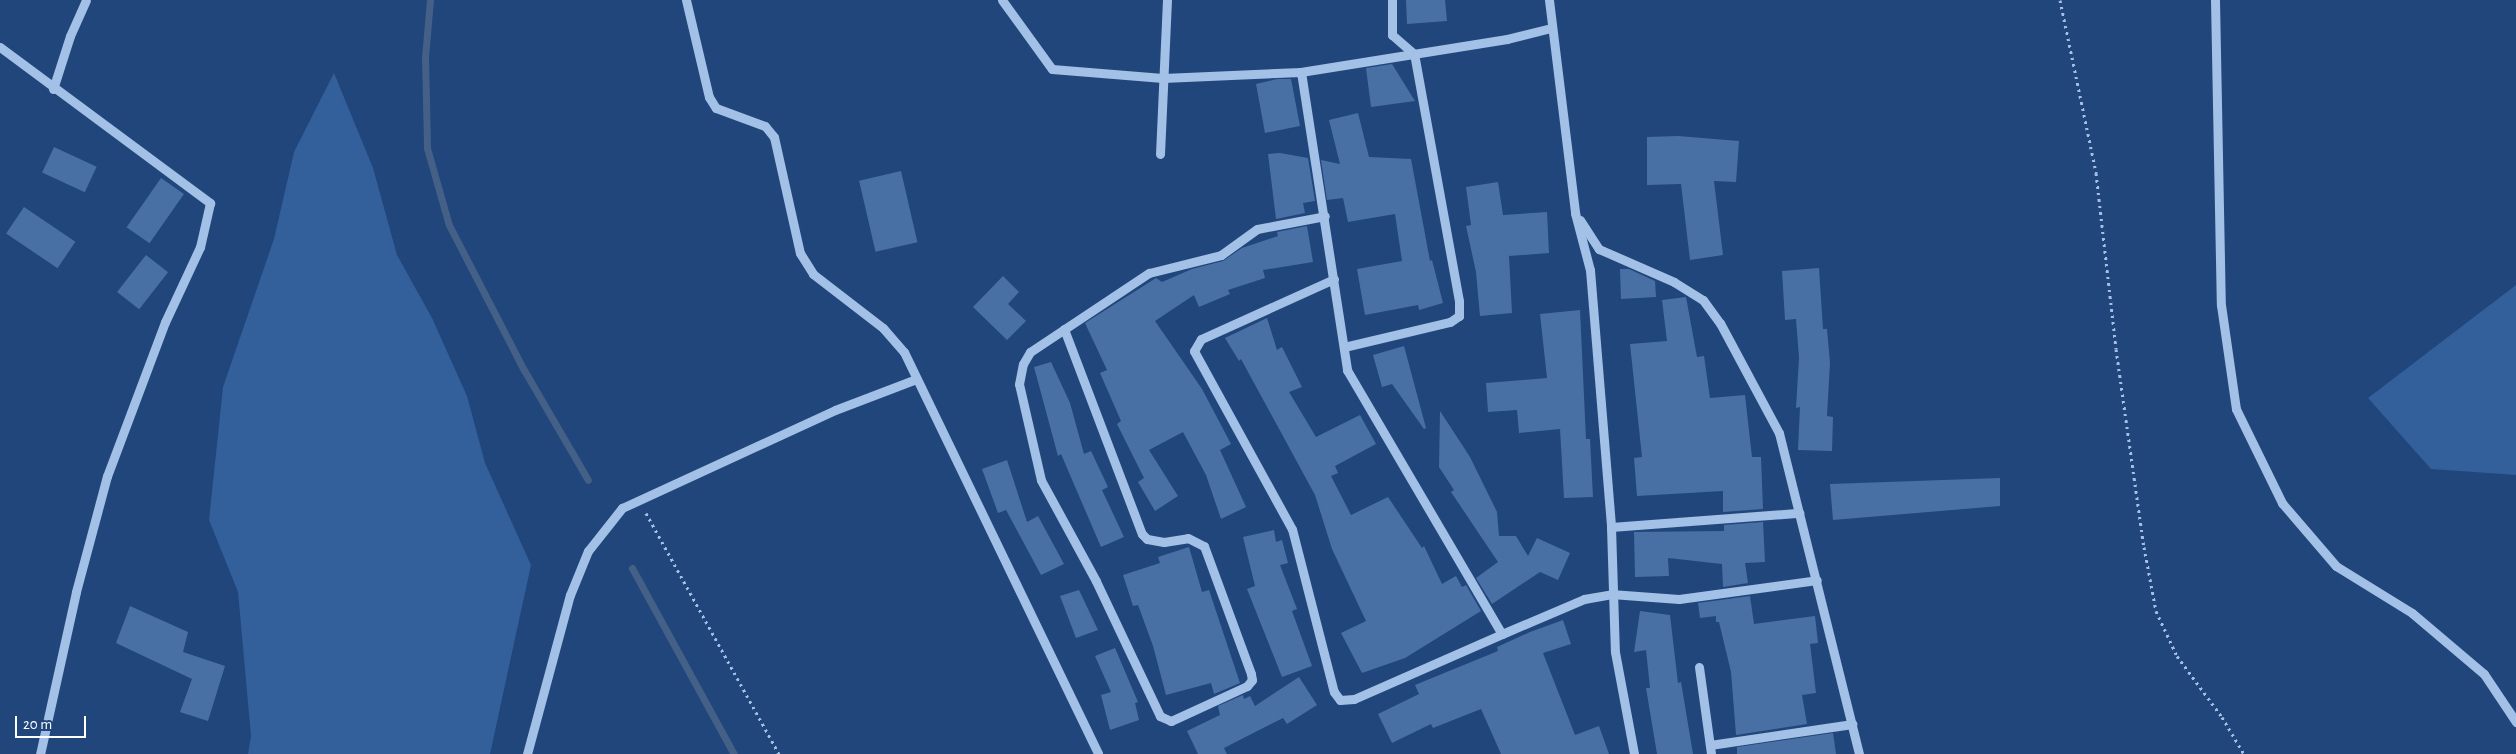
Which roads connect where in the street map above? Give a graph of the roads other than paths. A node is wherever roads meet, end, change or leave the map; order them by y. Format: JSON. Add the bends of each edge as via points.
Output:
{"nodes":[{"id":1,"x":86,"y":0,"type":"edge"},
{"id":2,"x":686,"y":0,"type":"edge"},
{"id":3,"x":1002,"y":0,"type":"edge"},
{"id":4,"x":1167,"y":0,"type":"edge"},
{"id":5,"x":1392,"y":0,"type":"edge"},
{"id":6,"x":1549,"y":0,"type":"edge"},
{"id":7,"x":2215,"y":0,"type":"edge"},
{"id":8,"x":1551,"y":28,"type":"junction"},
{"id":9,"x":0,"y":47,"type":"edge"},
{"id":10,"x":1414,"y":54,"type":"junction"},
{"id":11,"x":1301,"y":72,"type":"junction"},
{"id":12,"x":1163,"y":78,"type":"junction"},
{"id":13,"x":53,"y":89,"type":"junction"},
{"id":14,"x":1160,"y":154,"type":"dead end"},
{"id":15,"x":1575,"y":213,"type":"junction"},
{"id":16,"x":1325,"y":216,"type":"junction"},
{"id":17,"x":1334,"y":279,"type":"junction"},
{"id":18,"x":1064,"y":329,"type":"junction"},
{"id":19,"x":1344,"y":347,"type":"junction"},
{"id":20,"x":916,"y":379,"type":"junction"},
{"id":21,"x":1799,"y":513,"type":"junction"},
{"id":22,"x":1611,"y":527,"type":"junction"},
{"id":23,"x":1816,"y":580,"type":"junction"},
{"id":24,"x":1611,"y":594,"type":"junction"},
{"id":25,"x":1502,"y":634,"type":"junction"},
{"id":26,"x":1699,"y":667,"type":"dead end"},
{"id":27,"x":2516,"y":722,"type":"edge"},
{"id":28,"x":1852,"y":724,"type":"junction"},
{"id":29,"x":1710,"y":750,"type":"edge"},
{"id":30,"x":40,"y":754,"type":"edge"},
{"id":31,"x":527,"y":754,"type":"edge"},
{"id":32,"x":1098,"y":754,"type":"edge"},
{"id":33,"x":1634,"y":754,"type":"edge"},
{"id":34,"x":1859,"y":754,"type":"edge"}],
"edges":[{"from":1,"to":13,"type":"street"},
{"from":2,"to":20,"type":"street","via":[[709,97],[716,108],[765,126],[774,137],[800,253],[813,274],[882,328],[904,352]]},
{"from":3,"to":12,"type":"street","via":[[1052,69]]},
{"from":4,"to":12,"type":"street"},
{"from":5,"to":10,"type":"street","via":[[1392,35]]},
{"from":6,"to":8,"type":"street"},
{"from":7,"to":27,"type":"street","via":[[2221,305],[2236,409],[2282,504],[2336,566],[2412,613],[2484,674]]},
{"from":8,"to":10,"type":"street","via":[[1507,39]]},
{"from":8,"to":15,"type":"street"},
{"from":9,"to":13,"type":"street"},
{"from":10,"to":11,"type":"street"},
{"from":10,"to":19,"type":"street","via":[[1459,316],[1450,322]]},
{"from":11,"to":12,"type":"street"},
{"from":11,"to":16,"type":"street"},
{"from":12,"to":14,"type":"street"},
{"from":13,"to":30,"type":"street","via":[[210,204],[200,247],[164,322],[108,476],[76,592]]},
{"from":15,"to":21,"type":"street","via":[[1599,249],[1674,282],[1703,300],[1720,323],[1779,433]]},
{"from":15,"to":22,"type":"street","via":[[1590,270]]},
{"from":16,"to":17,"type":"street"},
{"from":16,"to":18,"type":"street","via":[[1257,230],[1221,255],[1149,273]]},
{"from":17,"to":19,"type":"street"},
{"from":17,"to":25,"type":"street","via":[[1201,339],[1194,351],[1292,529],[1334,692],[1340,700],[1354,699]]},
{"from":18,"to":18,"type":"street","via":[[1030,352],[1023,364],[1019,384],[1041,480],[1096,581],[1160,716],[1171,721],[1247,686],[1252,680],[1251,674],[1204,546],[1188,538],[1155,542],[1142,534]]},
{"from":19,"to":25,"type":"street","via":[[1347,370]]},
{"from":20,"to":31,"type":"street","via":[[835,410],[622,508],[588,551],[570,595]]},
{"from":20,"to":32,"type":"street"},
{"from":21,"to":22,"type":"street"},
{"from":21,"to":23,"type":"street"},
{"from":22,"to":24,"type":"street"},
{"from":23,"to":24,"type":"street","via":[[1679,599]]},
{"from":23,"to":28,"type":"street"},
{"from":24,"to":25,"type":"street","via":[[1584,599]]},
{"from":24,"to":33,"type":"street","via":[[1615,652]]},
{"from":26,"to":29,"type":"street"},
{"from":28,"to":29,"type":"street"},
{"from":28,"to":34,"type":"street"}]}
